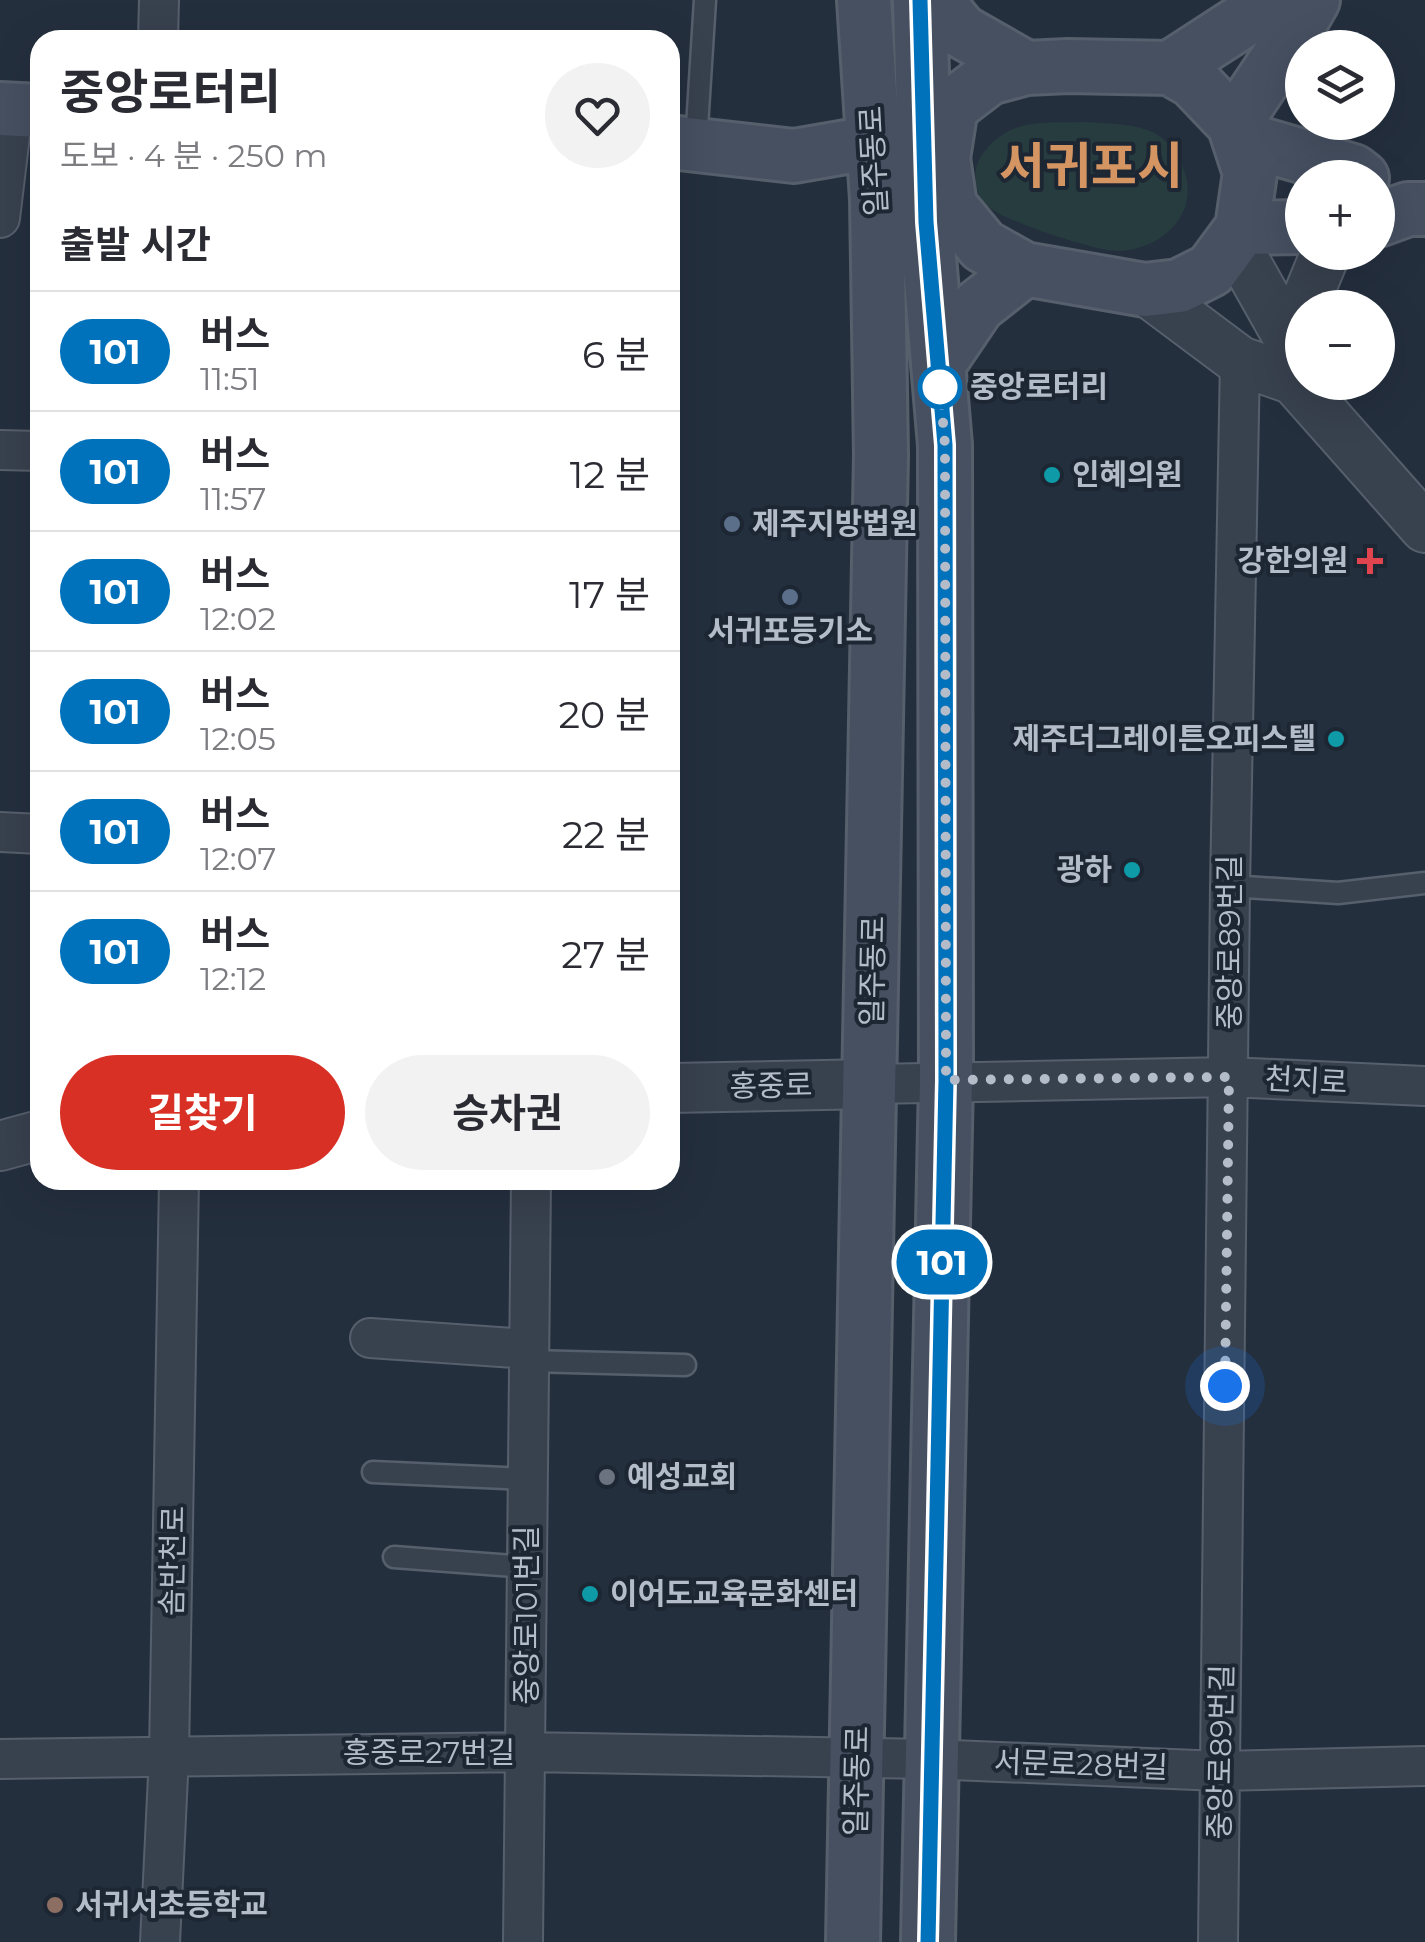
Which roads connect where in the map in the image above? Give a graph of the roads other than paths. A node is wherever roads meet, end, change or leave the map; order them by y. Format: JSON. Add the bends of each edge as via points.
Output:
{"nodes":[{"id":1,"x":158,"y":0,"type":"edge"},
{"id":2,"x":704,"y":0,"type":"edge"},
{"id":3,"x":864,"y":0,"type":"edge"},
{"id":4,"x":920,"y":0,"type":"edge"},
{"id":5,"x":936,"y":0,"type":"edge"},
{"id":6,"x":1296,"y":25,"type":"edge"},
{"id":7,"x":158,"y":30,"type":"edge"},
{"id":8,"x":1026,"y":68,"type":"junction"},
{"id":9,"x":1170,"y":68,"type":"junction"},
{"id":10,"x":18,"y":110,"type":"edge"},
{"id":11,"x":1237,"y":131,"type":"junction"},
{"id":12,"x":1339,"y":140,"type":"edge"},
{"id":13,"x":683,"y":143,"type":"edge"},
{"id":14,"x":916,"y":151,"type":"junction"},
{"id":15,"x":794,"y":156,"type":"junction"},
{"id":16,"x":1303,"y":160,"type":"edge"},
{"id":17,"x":1355,"y":160,"type":"edge"},
{"id":18,"x":877,"y":199,"type":"junction"},
{"id":19,"x":0,"y":218,"type":"edge"},
{"id":20,"x":1285,"y":228,"type":"edge"},
{"id":21,"x":1237,"y":234,"type":"junction"},
{"id":22,"x":1004,"y":258,"type":"junction"},
{"id":23,"x":1146,"y":290,"type":"junction"},
{"id":24,"x":1285,"y":313,"type":"edge"},
{"id":25,"x":1285,"y":341,"type":"edge"},
{"id":26,"x":1240,"y":361,"type":"junction"},
{"id":27,"x":938,"y":365,"type":"junction"},
{"id":28,"x":1341,"y":400,"type":"edge"},
{"id":29,"x":0,"y":450,"type":"edge"},
{"id":30,"x":30,"y":451,"type":"edge"},
{"id":31,"x":1425,"y":528,"type":"edge"},
{"id":32,"x":0,"y":832,"type":"edge"},
{"id":33,"x":30,"y":834,"type":"edge"},
{"id":34,"x":1425,"y":883,"type":"edge"},
{"id":35,"x":1230,"y":886,"type":"junction"},
{"id":36,"x":1229,"y":1077,"type":"junction"},
{"id":37,"x":946,"y":1080,"type":"junction"},
{"id":38,"x":872,"y":1084,"type":"junction"},
{"id":39,"x":1425,"y":1086,"type":"edge"},
{"id":40,"x":680,"y":1088,"type":"edge"},
{"id":41,"x":30,"y":1137,"type":"edge"},
{"id":42,"x":0,"y":1146,"type":"edge"},
{"id":43,"x":180,"y":1190,"type":"edge"},
{"id":44,"x":531,"y":1190,"type":"edge"},
{"id":45,"x":370,"y":1338,"type":"dead end"},
{"id":46,"x":529,"y":1355,"type":"junction"},
{"id":47,"x":684,"y":1365,"type":"dead end"},
{"id":48,"x":372,"y":1472,"type":"dead end"},
{"id":49,"x":528,"y":1479,"type":"junction"},
{"id":50,"x":394,"y":1558,"type":"dead end"},
{"id":51,"x":527,"y":1567,"type":"junction"},
{"id":52,"x":526,"y":1752,"type":"junction"},
{"id":53,"x":170,"y":1755,"type":"junction"},
{"id":54,"x":858,"y":1758,"type":"junction"},
{"id":55,"x":0,"y":1759,"type":"edge"},
{"id":56,"x":929,"y":1759,"type":"junction"},
{"id":57,"x":1425,"y":1766,"type":"edge"},
{"id":58,"x":1220,"y":1771,"type":"junction"},
{"id":59,"x":160,"y":1942,"type":"edge"},
{"id":60,"x":523,"y":1942,"type":"edge"},
{"id":61,"x":854,"y":1942,"type":"edge"},
{"id":62,"x":928,"y":1942,"type":"edge"},
{"id":63,"x":1218,"y":1942,"type":"edge"}],
"edges":[{"from":1,"to":7,"type":"street"},
{"from":2,"to":13,"type":"lane"},
{"from":3,"to":14,"type":"main road","name":"일주동로"},
{"from":4,"to":14,"type":"main road","name":"일주동로"},
{"from":5,"to":8,"type":"main road","via":[[961,31]]},
{"from":6,"to":9,"type":"main road"},
{"from":6,"to":11,"type":"main road"},
{"from":8,"to":9,"type":"main road"},
{"from":8,"to":14,"type":"main road","via":[[989,78]]},
{"from":9,"to":11,"type":"main road","via":[[1193,81]]},
{"from":10,"to":19,"type":"street"},
{"from":11,"to":16,"type":"main road"},
{"from":11,"to":21,"type":"main road","via":[[1250,173]]},
{"from":12,"to":17,"type":"main road"},
{"from":13,"to":15,"type":"main road"},
{"from":14,"to":15,"type":"main road"},
{"from":14,"to":18,"type":"main road","name":"일주동로"},
{"from":14,"to":22,"type":"main road"},
{"from":14,"to":22,"type":"main road","via":[[943,158],[950,206]]},
{"from":14,"to":27,"type":"main road","name":"일주동로"},
{"from":15,"to":18,"type":"main road"},
{"from":18,"to":38,"type":"main road","name":"일주동로","via":[[882,455]]},
{"from":20,"to":21,"type":"main road"},
{"from":21,"to":23,"type":"main road","via":[[1211,270],[1179,286]]},
{"from":21,"to":24,"type":"street"},
{"from":22,"to":23,"type":"main road"},
{"from":22,"to":27,"type":"main road"},
{"from":23,"to":26,"type":"street"},
{"from":25,"to":26,"type":"street"},
{"from":26,"to":35,"type":"street","name":"중앙로89번길"},
{"from":27,"to":37,"type":"main road","name":"일주동로","via":[[945,445]]},
{"from":28,"to":31,"type":"street"},
{"from":29,"to":30,"type":"street"},
{"from":32,"to":33,"type":"street"},
{"from":34,"to":35,"type":"lane","via":[[1338,893]]},
{"from":35,"to":36,"type":"street","name":"중앙로89번길"},
{"from":36,"to":37,"type":"street","name":"천지로"},
{"from":36,"to":39,"type":"street","name":"천지로"},
{"from":36,"to":58,"type":"street","name":"중앙로89번길"},
{"from":37,"to":38,"type":"street","name":"천지로"},
{"from":37,"to":56,"type":"main road","name":"일주동로"},
{"from":38,"to":40,"type":"street","name":"홍중로"},
{"from":38,"to":54,"type":"main road","name":"일주동로"},
{"from":41,"to":42,"type":"street"},
{"from":43,"to":53,"type":"street","name":"솜반천로"},
{"from":44,"to":46,"type":"street","name":"중앙로101번길"},
{"from":45,"to":46,"type":"street"},
{"from":46,"to":47,"type":"lane"},
{"from":46,"to":49,"type":"street","name":"중앙로101번길"},
{"from":48,"to":49,"type":"lane"},
{"from":49,"to":51,"type":"street","name":"중앙로101번길"},
{"from":50,"to":51,"type":"lane"},
{"from":51,"to":52,"type":"street","name":"중앙로101번길"},
{"from":52,"to":53,"type":"street","name":"홍중로27번길"},
{"from":52,"to":54,"type":"street","name":"홍중로27번길"},
{"from":52,"to":60,"type":"street","name":"중앙로101번길"},
{"from":53,"to":55,"type":"street","name":"홍중로27번길"},
{"from":53,"to":59,"type":"street","name":"솜반천로"},
{"from":54,"to":56,"type":"street","name":"서문로28번길"},
{"from":54,"to":61,"type":"main road","name":"일주동로"},
{"from":56,"to":58,"type":"street","name":"서문로28번길"},
{"from":56,"to":62,"type":"main road","name":"일주동로"},
{"from":57,"to":58,"type":"street","name":"서문로28번길"},
{"from":58,"to":63,"type":"street","name":"중앙로89번길"}]}
